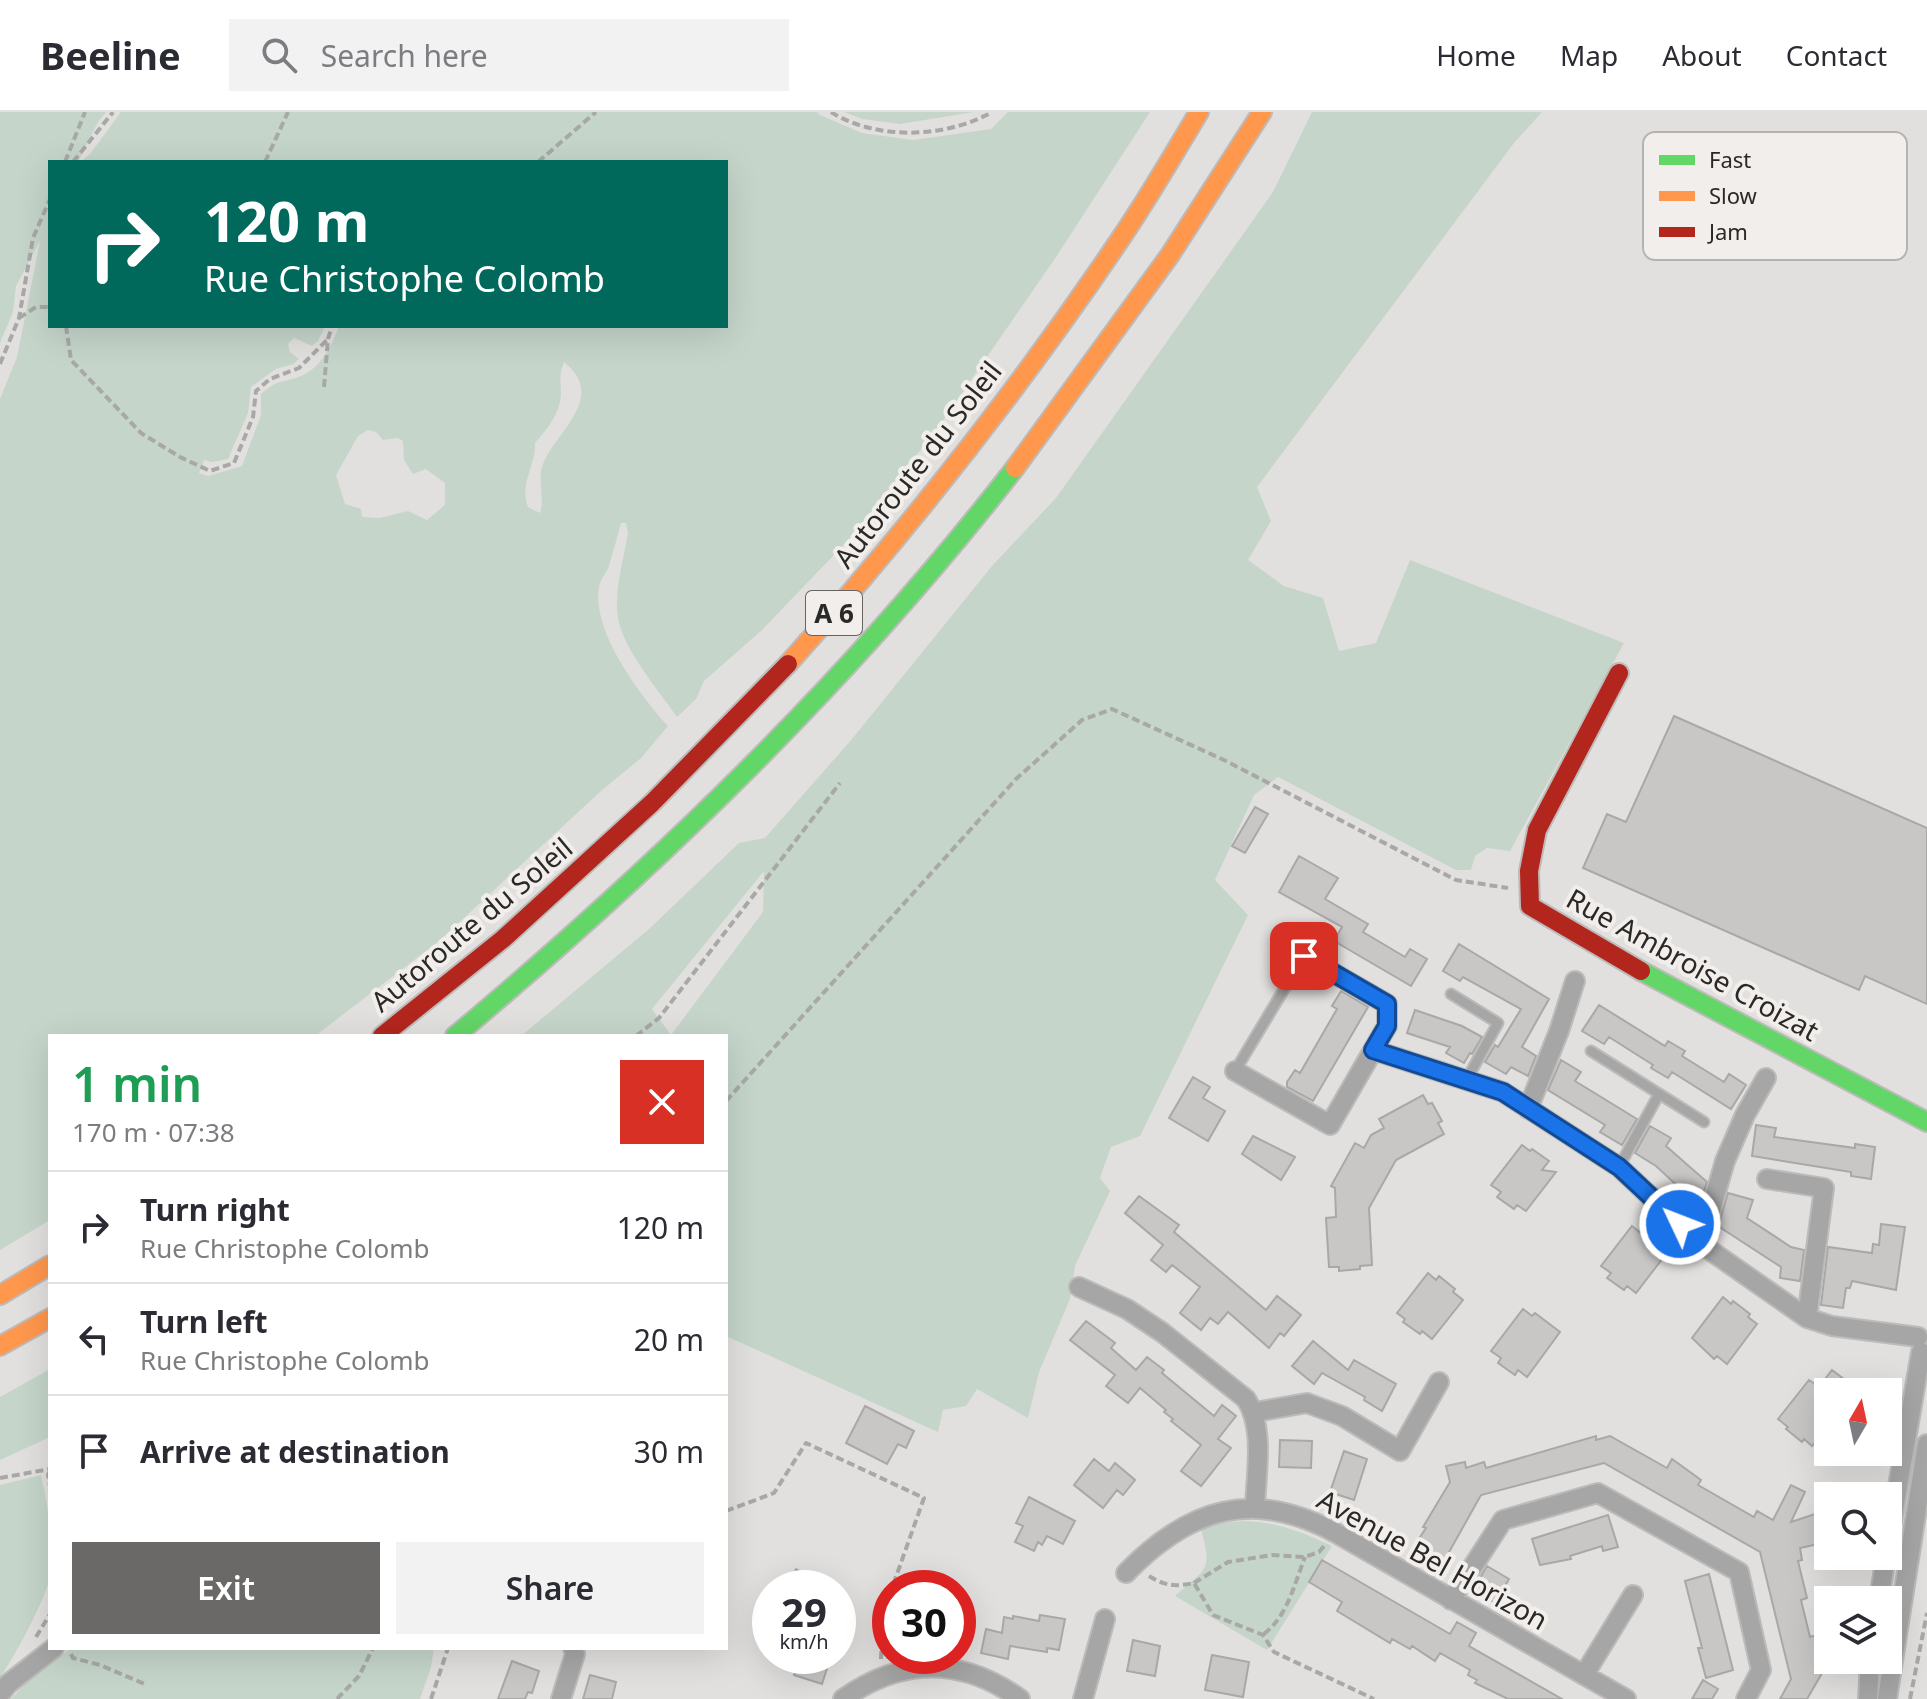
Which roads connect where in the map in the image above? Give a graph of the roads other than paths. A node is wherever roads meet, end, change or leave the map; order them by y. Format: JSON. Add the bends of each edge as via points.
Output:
{"nodes":[{"id":1,"x":1199,"y":112,"type":"edge"},
{"id":2,"x":1262,"y":112,"type":"edge"},
{"id":3,"x":1619,"y":673,"type":"dead end"},
{"id":4,"x":1304,"y":956,"type":"joint"},
{"id":5,"x":1575,"y":981,"type":"dead end"},
{"id":6,"x":1451,"y":994,"type":"dead end"},
{"id":7,"x":384,"y":1034,"type":"edge"},
{"id":8,"x":457,"y":1034,"type":"edge"},
{"id":9,"x":1373,"y":1050,"type":"junction"},
{"id":10,"x":1591,"y":1051,"type":"dead end"},
{"id":11,"x":1235,"y":1071,"type":"joint"},
{"id":12,"x":1766,"y":1078,"type":"dead end"},
{"id":13,"x":1467,"y":1079,"type":"junction"},
{"id":14,"x":1659,"y":1094,"type":"junction"},
{"id":15,"x":1528,"y":1109,"type":"junction"},
{"id":16,"x":1704,"y":1122,"type":"dead end"},
{"id":17,"x":1927,"y":1122,"type":"edge"},
{"id":18,"x":1619,"y":1167,"type":"junction"},
{"id":19,"x":1767,"y":1179,"type":"dead end"},
{"id":20,"x":1701,"y":1244,"type":"junction"},
{"id":21,"x":48,"y":1266,"type":"edge"},
{"id":22,"x":1079,"y":1287,"type":"dead end"},
{"id":23,"x":0,"y":1295,"type":"edge"},
{"id":24,"x":1807,"y":1318,"type":"junction"},
{"id":25,"x":48,"y":1319,"type":"edge"},
{"id":26,"x":1923,"y":1342,"type":"edge"},
{"id":27,"x":0,"y":1346,"type":"edge"},
{"id":28,"x":1439,"y":1382,"type":"dead end"},
{"id":29,"x":1255,"y":1412,"type":"junction"},
{"id":30,"x":1927,"y":1444,"type":"edge"},
{"id":31,"x":1899,"y":1482,"type":"edge"},
{"id":32,"x":1255,"y":1507,"type":"junction"},
{"id":33,"x":1129,"y":1570,"type":"road end"},
{"id":34,"x":1633,"y":1595,"type":"dead end"},
{"id":35,"x":1451,"y":1600,"type":"junction"},
{"id":36,"x":1105,"y":1619,"type":"dead end"},
{"id":37,"x":51,"y":1650,"type":"edge"},
{"id":38,"x":574,"y":1650,"type":"edge"},
{"id":39,"x":1869,"y":1674,"type":"edge"},
{"id":40,"x":1584,"y":1675,"type":"junction"},
{"id":41,"x":0,"y":1694,"type":"edge"},
{"id":42,"x":561,"y":1699,"type":"edge"},
{"id":43,"x":843,"y":1699,"type":"edge"},
{"id":44,"x":1020,"y":1699,"type":"edge"},
{"id":45,"x":1083,"y":1699,"type":"edge"},
{"id":46,"x":1626,"y":1699,"type":"edge"},
{"id":47,"x":1746,"y":1699,"type":"edge"},
{"id":48,"x":1868,"y":1699,"type":"edge"},
{"id":49,"x":1887,"y":1699,"type":"edge"}],
"edges":[{"from":1,"to":7,"type":"main road","name":"Autoroute du Soleil","number":"A 6","via":[[1120,240],[963,457],[876,565],[652,803],[503,939]]},
{"from":2,"to":8,"type":"main road","number":"A 6","via":[[1173,252],[1072,394],[918,588],[832,685],[684,835]]},
{"from":3,"to":17,"type":"main road","name":"Rue Ambroise Croizat","via":[[1537,830],[1529,871],[1530,906],[1608,953]]},
{"from":4,"to":9,"type":"street","via":[[1387,1004],[1387,1026]]},
{"from":4,"to":11,"type":"lane"},
{"from":5,"to":15,"type":"street"},
{"from":6,"to":13,"type":"lane","via":[[1498,1023]]},
{"from":9,"to":11,"type":"street","via":[[1330,1125]]},
{"from":9,"to":13,"type":"street"},
{"from":10,"to":14,"type":"lane"},
{"from":12,"to":20,"type":"street","via":[[1725,1161]]},
{"from":13,"to":15,"type":"street","via":[[1503,1092]]},
{"from":14,"to":16,"type":"lane"},
{"from":14,"to":18,"type":"lane"},
{"from":15,"to":18,"type":"street"},
{"from":18,"to":20,"type":"street"},
{"from":19,"to":24,"type":"street","via":[[1824,1188]]},
{"from":20,"to":24,"type":"street"},
{"from":21,"to":23,"type":"main road"},
{"from":22,"to":29,"type":"street","via":[[1163,1333]]},
{"from":24,"to":26,"type":"street"},
{"from":25,"to":27,"type":"main road"},
{"from":26,"to":31,"type":"street"},
{"from":28,"to":29,"type":"street","via":[[1400,1451],[1342,1416],[1307,1403]]},
{"from":29,"to":32,"type":"street"},
{"from":30,"to":49,"type":"street"},
{"from":32,"to":33,"type":"street","name":"Avenue Bel Horizon","via":[[1226,1510],[1184,1525]]},
{"from":32,"to":35,"type":"street","name":"Avenue Bel Horizon","via":[[1317,1523]]},
{"from":34,"to":40,"type":"street"},
{"from":35,"to":40,"type":"street","name":"Avenue Bel Horizon"},
{"from":35,"to":47,"type":"street","via":[[1503,1520],[1598,1493],[1739,1572],[1761,1670]]},
{"from":36,"to":45,"type":"street"},
{"from":37,"to":41,"type":"street"},
{"from":38,"to":42,"type":"street"},
{"from":39,"to":48,"type":"street"},
{"from":40,"to":46,"type":"street","name":"Avenue Bel Horizon"},
{"from":43,"to":44,"type":"street","via":[[881,1676],[939,1666],[986,1678]]}]}
